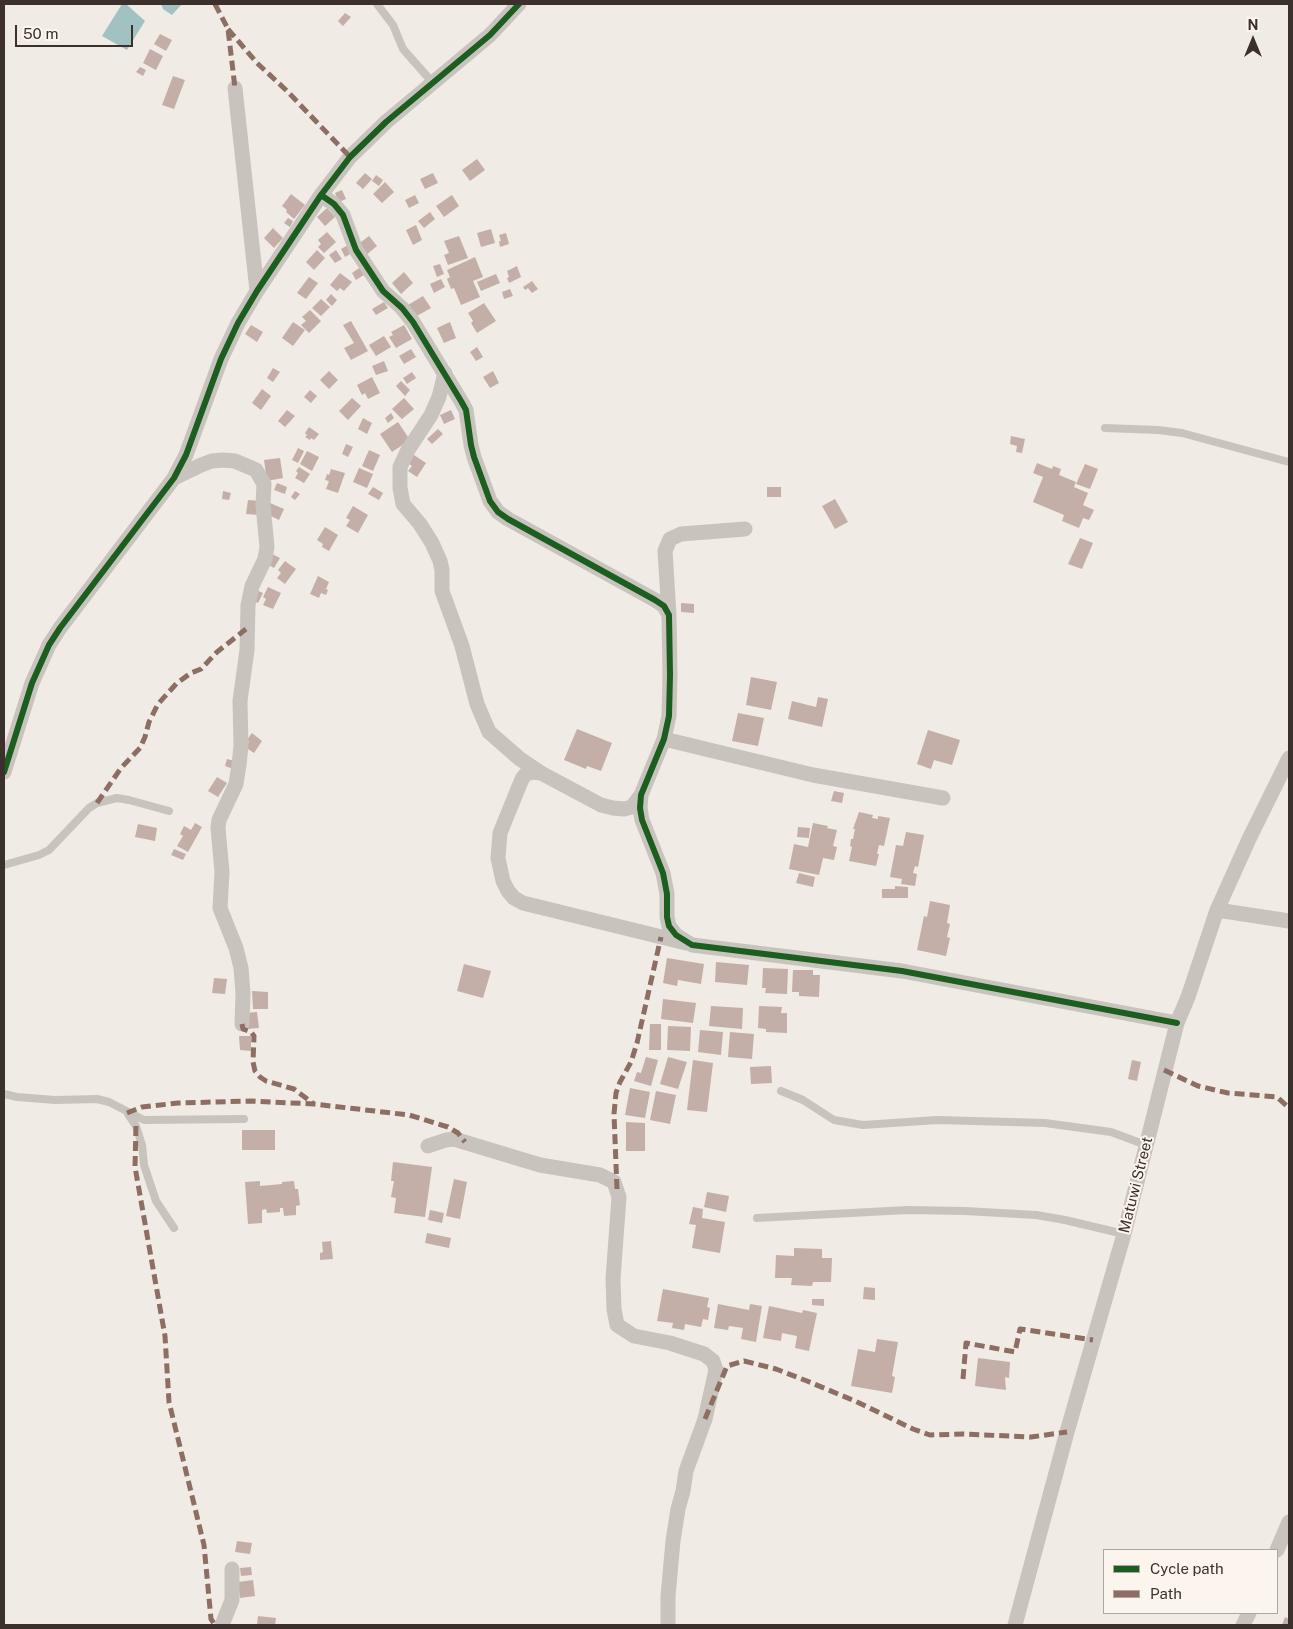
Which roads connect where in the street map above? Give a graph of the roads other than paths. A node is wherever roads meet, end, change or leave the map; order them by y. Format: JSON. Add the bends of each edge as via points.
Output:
{"nodes":[{"id":1,"x":377,"y":4,"type":"edge"},
{"id":2,"x":519,"y":4,"type":"edge"},
{"id":3,"x":433,"y":83,"type":"junction"},
{"id":4,"x":235,"y":88,"type":"dead end"},
{"id":5,"x":321,"y":195,"type":"junction"},
{"id":6,"x":257,"y":291,"type":"junction"},
{"id":7,"x":445,"y":373,"type":"junction"},
{"id":8,"x":1105,"y":428,"type":"dead end"},
{"id":9,"x":1289,"y":462,"type":"edge"},
{"id":10,"x":174,"y":478,"type":"junction"},
{"id":11,"x":744,"y":529,"type":"dead end"},
{"id":12,"x":669,"y":616,"type":"junction"},
{"id":13,"x":664,"y":739,"type":"junction"},
{"id":14,"x":1289,"y":758,"type":"edge"},
{"id":15,"x":4,"y":772,"type":"edge"},
{"id":16,"x":541,"y":774,"type":"junction"},
{"id":17,"x":641,"y":795,"type":"junction"},
{"id":18,"x":943,"y":798,"type":"dead end"},
{"id":19,"x":168,"y":811,"type":"dead end"},
{"id":20,"x":4,"y":865,"type":"edge"},
{"id":21,"x":1216,"y":910,"type":"junction"},
{"id":22,"x":1289,"y":921,"type":"edge"},
{"id":23,"x":692,"y":945,"type":"junction"},
{"id":24,"x":1177,"y":1023,"type":"junction"},
{"id":25,"x":242,"y":1024,"type":"dead end"},
{"id":26,"x":781,"y":1091,"type":"dead end"},
{"id":27,"x":4,"y":1094,"type":"edge"},
{"id":28,"x":127,"y":1113,"type":"junction"},
{"id":29,"x":244,"y":1119,"type":"dead end"},
{"id":30,"x":1146,"y":1145,"type":"junction"},
{"id":31,"x":428,"y":1146,"type":"dead end"},
{"id":32,"x":757,"y":1218,"type":"dead end"},
{"id":33,"x":174,"y":1228,"type":"dead end"},
{"id":34,"x":1124,"y":1234,"type":"junction"},
{"id":35,"x":1289,"y":1522,"type":"edge"},
{"id":36,"x":1277,"y":1549,"type":"edge"},
{"id":37,"x":232,"y":1569,"type":"dead end"},
{"id":38,"x":222,"y":1625,"type":"edge"},
{"id":39,"x":668,"y":1625,"type":"edge"},
{"id":40,"x":1014,"y":1625,"type":"edge"}],
"edges":[{"from":1,"to":3,"type":"lane","via":[[393,26],[403,49]]},
{"from":2,"to":3,"type":"street","via":[[490,35]]},
{"from":3,"to":5,"type":"street","via":[[350,157]]},
{"from":4,"to":6,"type":"street"},
{"from":5,"to":6,"type":"street"},
{"from":5,"to":7,"type":"street","via":[[343,215],[356,250],[383,292],[413,322]]},
{"from":6,"to":10,"type":"street","via":[[221,359],[186,455]]},
{"from":7,"to":12,"type":"street","via":[[466,410],[474,457],[490,501],[498,512],[655,600],[664,606]]},
{"from":7,"to":16,"type":"street","via":[[431,415],[400,467],[403,504],[428,536],[440,561],[443,596],[489,732]]},
{"from":8,"to":9,"type":"lane","via":[[1182,433]]},
{"from":10,"to":15,"type":"street","via":[[49,645],[32,683]]},
{"from":10,"to":25,"type":"street","via":[[201,465],[223,460],[235,461],[256,470],[264,484],[267,547],[248,605],[247,650],[240,701],[239,765],[236,784],[218,828],[222,872],[220,908],[241,968]]},
{"from":11,"to":12,"type":"street","via":[[681,534],[670,539],[666,551]]},
{"from":12,"to":13,"type":"street","via":[[669,716]]},
{"from":13,"to":17,"type":"street"},
{"from":13,"to":18,"type":"street","via":[[813,775]]},
{"from":14,"to":21,"type":"street","name":"Matuwi Street"},
{"from":16,"to":17,"type":"street","via":[[613,808],[632,806]]},
{"from":16,"to":23,"type":"street","via":[[533,772],[522,779],[500,832],[500,870],[514,898],[523,903]]},
{"from":17,"to":23,"type":"street","via":[[642,820],[666,882],[669,926]]},
{"from":19,"to":20,"type":"lane","via":[[117,798],[97,803],[49,850]]},
{"from":21,"to":22,"type":"street"},
{"from":21,"to":24,"type":"street","name":"Matuwi Street"},
{"from":23,"to":24,"type":"street","via":[[902,971]]},
{"from":24,"to":30,"type":"street","name":"Matuwi Street"},
{"from":26,"to":30,"type":"lane","via":[[803,1100],[834,1120],[863,1125],[938,1120],[1045,1123],[1111,1132]]},
{"from":27,"to":28,"type":"lane","via":[[55,1100],[97,1099]]},
{"from":28,"to":29,"type":"lane","via":[[152,1121]]},
{"from":28,"to":33,"type":"lane","via":[[136,1126],[156,1201]]},
{"from":30,"to":34,"type":"street","name":"Matuwi Street"},
{"from":31,"to":39,"type":"street","via":[[454,1139],[540,1165],[600,1175],[614,1182],[619,1197],[613,1279],[617,1325],[634,1336],[670,1343],[704,1354],[713,1361],[716,1370],[705,1419],[686,1471],[678,1509]]},
{"from":32,"to":34,"type":"lane","via":[[907,1210],[965,1211],[1036,1215]]},
{"from":34,"to":40,"type":"street","name":"Matuwi Street"},
{"from":35,"to":36,"type":"street"},
{"from":37,"to":38,"type":"street","via":[[232,1600]]}]}
